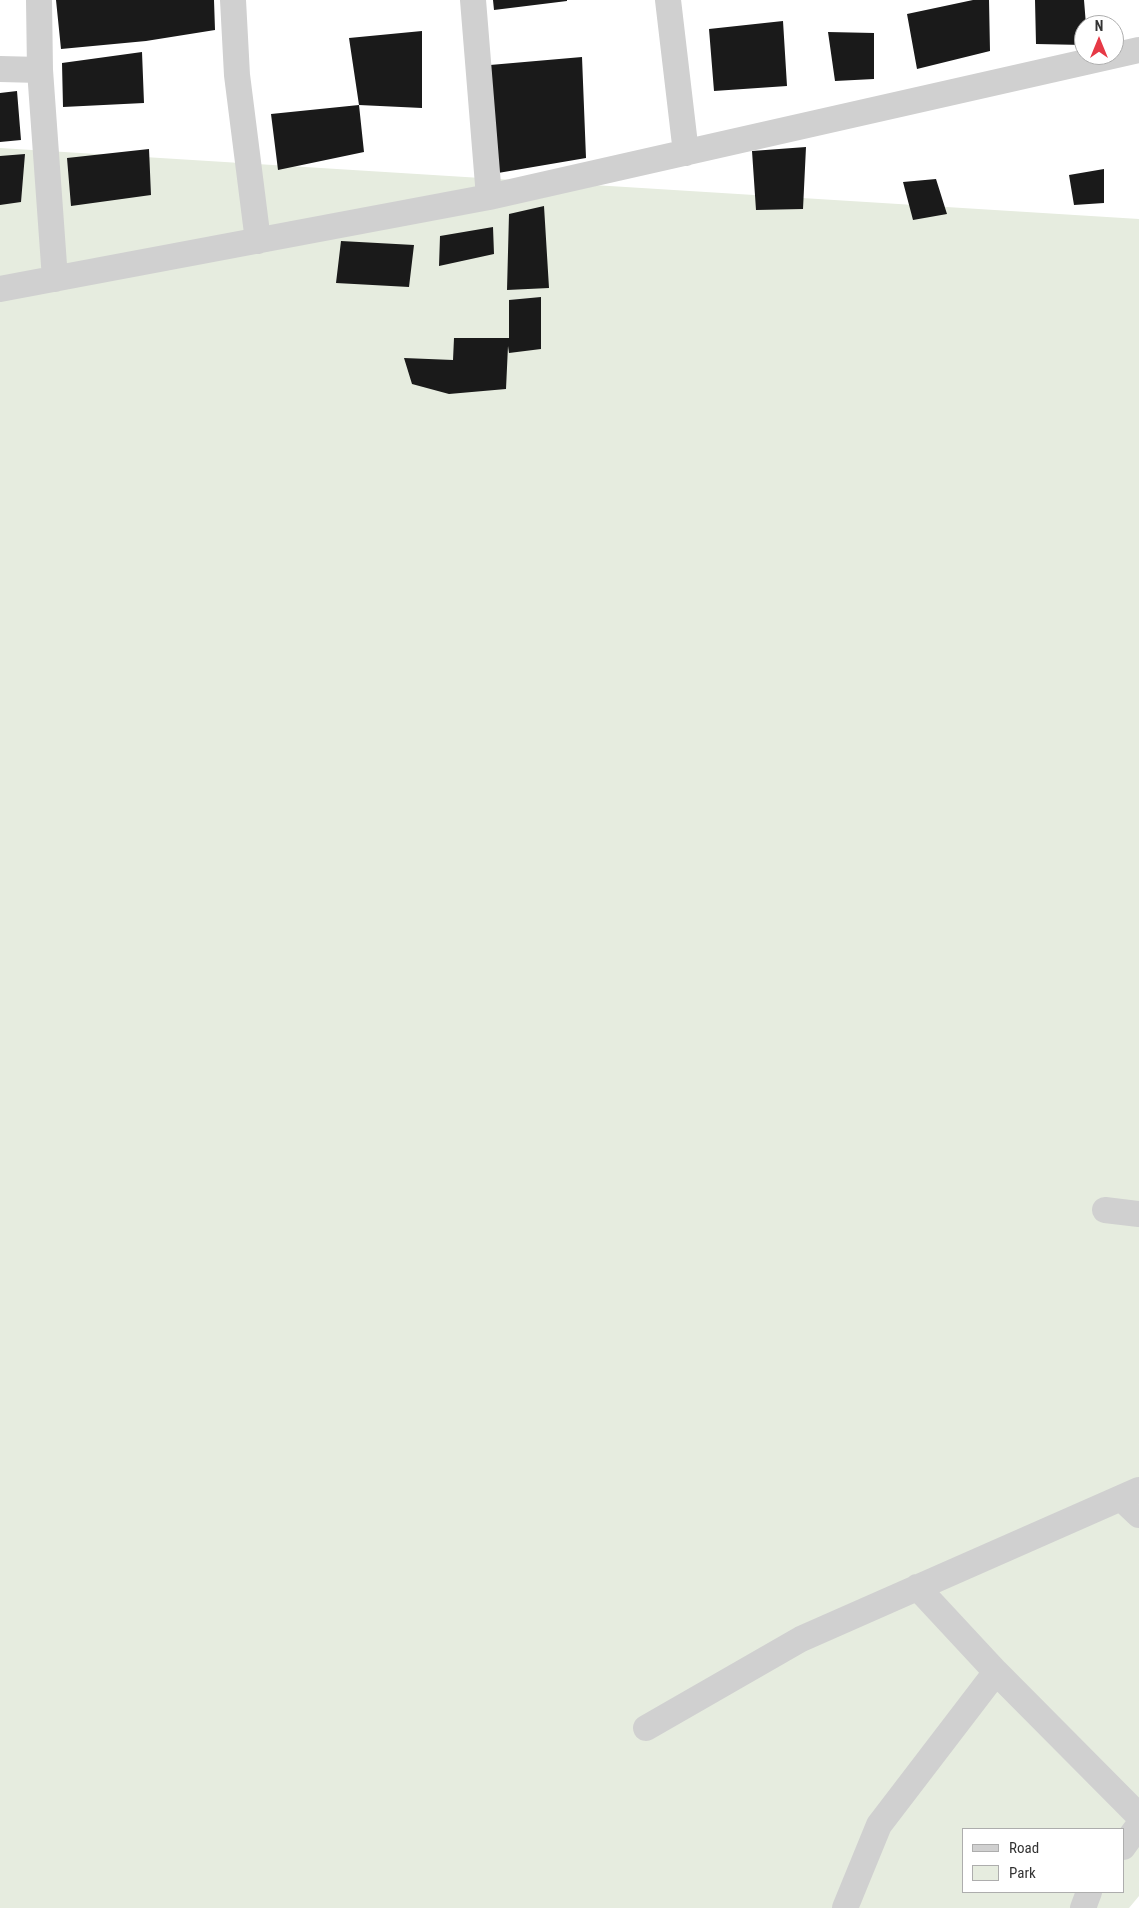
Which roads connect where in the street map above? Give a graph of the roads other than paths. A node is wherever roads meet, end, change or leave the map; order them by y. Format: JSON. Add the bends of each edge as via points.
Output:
{"nodes":[{"id":1,"x":39,"y":0,"type":"edge"},
{"id":2,"x":233,"y":0,"type":"edge"},
{"id":3,"x":472,"y":0,"type":"edge"},
{"id":4,"x":668,"y":0,"type":"edge"},
{"id":5,"x":1139,"y":50,"type":"edge"},
{"id":6,"x":0,"y":69,"type":"edge"},
{"id":7,"x":40,"y":70,"type":"junction"},
{"id":8,"x":686,"y":153,"type":"junction"},
{"id":9,"x":489,"y":197,"type":"junction"},
{"id":10,"x":258,"y":241,"type":"junction"},
{"id":11,"x":55,"y":279,"type":"junction"},
{"id":12,"x":0,"y":290,"type":"edge"},
{"id":13,"x":1105,"y":1210,"type":"dead end"},
{"id":14,"x":1139,"y":1214,"type":"edge"},
{"id":15,"x":1133,"y":1501,"type":"edge"},
{"id":16,"x":917,"y":1587,"type":"junction"},
{"id":17,"x":996,"y":1672,"type":"junction"},
{"id":18,"x":646,"y":1728,"type":"dead end"},
{"id":19,"x":1139,"y":1816,"type":"edge"},
{"id":20,"x":1139,"y":1825,"type":"edge"},
{"id":21,"x":1124,"y":1845,"type":"edge"},
{"id":22,"x":1089,"y":1893,"type":"edge"},
{"id":23,"x":844,"y":1908,"type":"edge"},
{"id":24,"x":1083,"y":1908,"type":"edge"}],
"edges":[{"from":1,"to":7,"type":"street"},
{"from":2,"to":10,"type":"street","via":[[237,76]]},
{"from":3,"to":9,"type":"street"},
{"from":4,"to":8,"type":"street"},
{"from":5,"to":8,"type":"street"},
{"from":6,"to":7,"type":"street"},
{"from":7,"to":11,"type":"street"},
{"from":8,"to":9,"type":"street"},
{"from":9,"to":10,"type":"street"},
{"from":10,"to":11,"type":"street"},
{"from":11,"to":12,"type":"street"},
{"from":13,"to":14,"type":"street"},
{"from":15,"to":16,"type":"street"},
{"from":16,"to":17,"type":"street"},
{"from":16,"to":18,"type":"street","via":[[801,1639]]},
{"from":17,"to":19,"type":"street"},
{"from":17,"to":23,"type":"street","via":[[880,1825]]},
{"from":20,"to":21,"type":"street"},
{"from":22,"to":24,"type":"street"}]}
